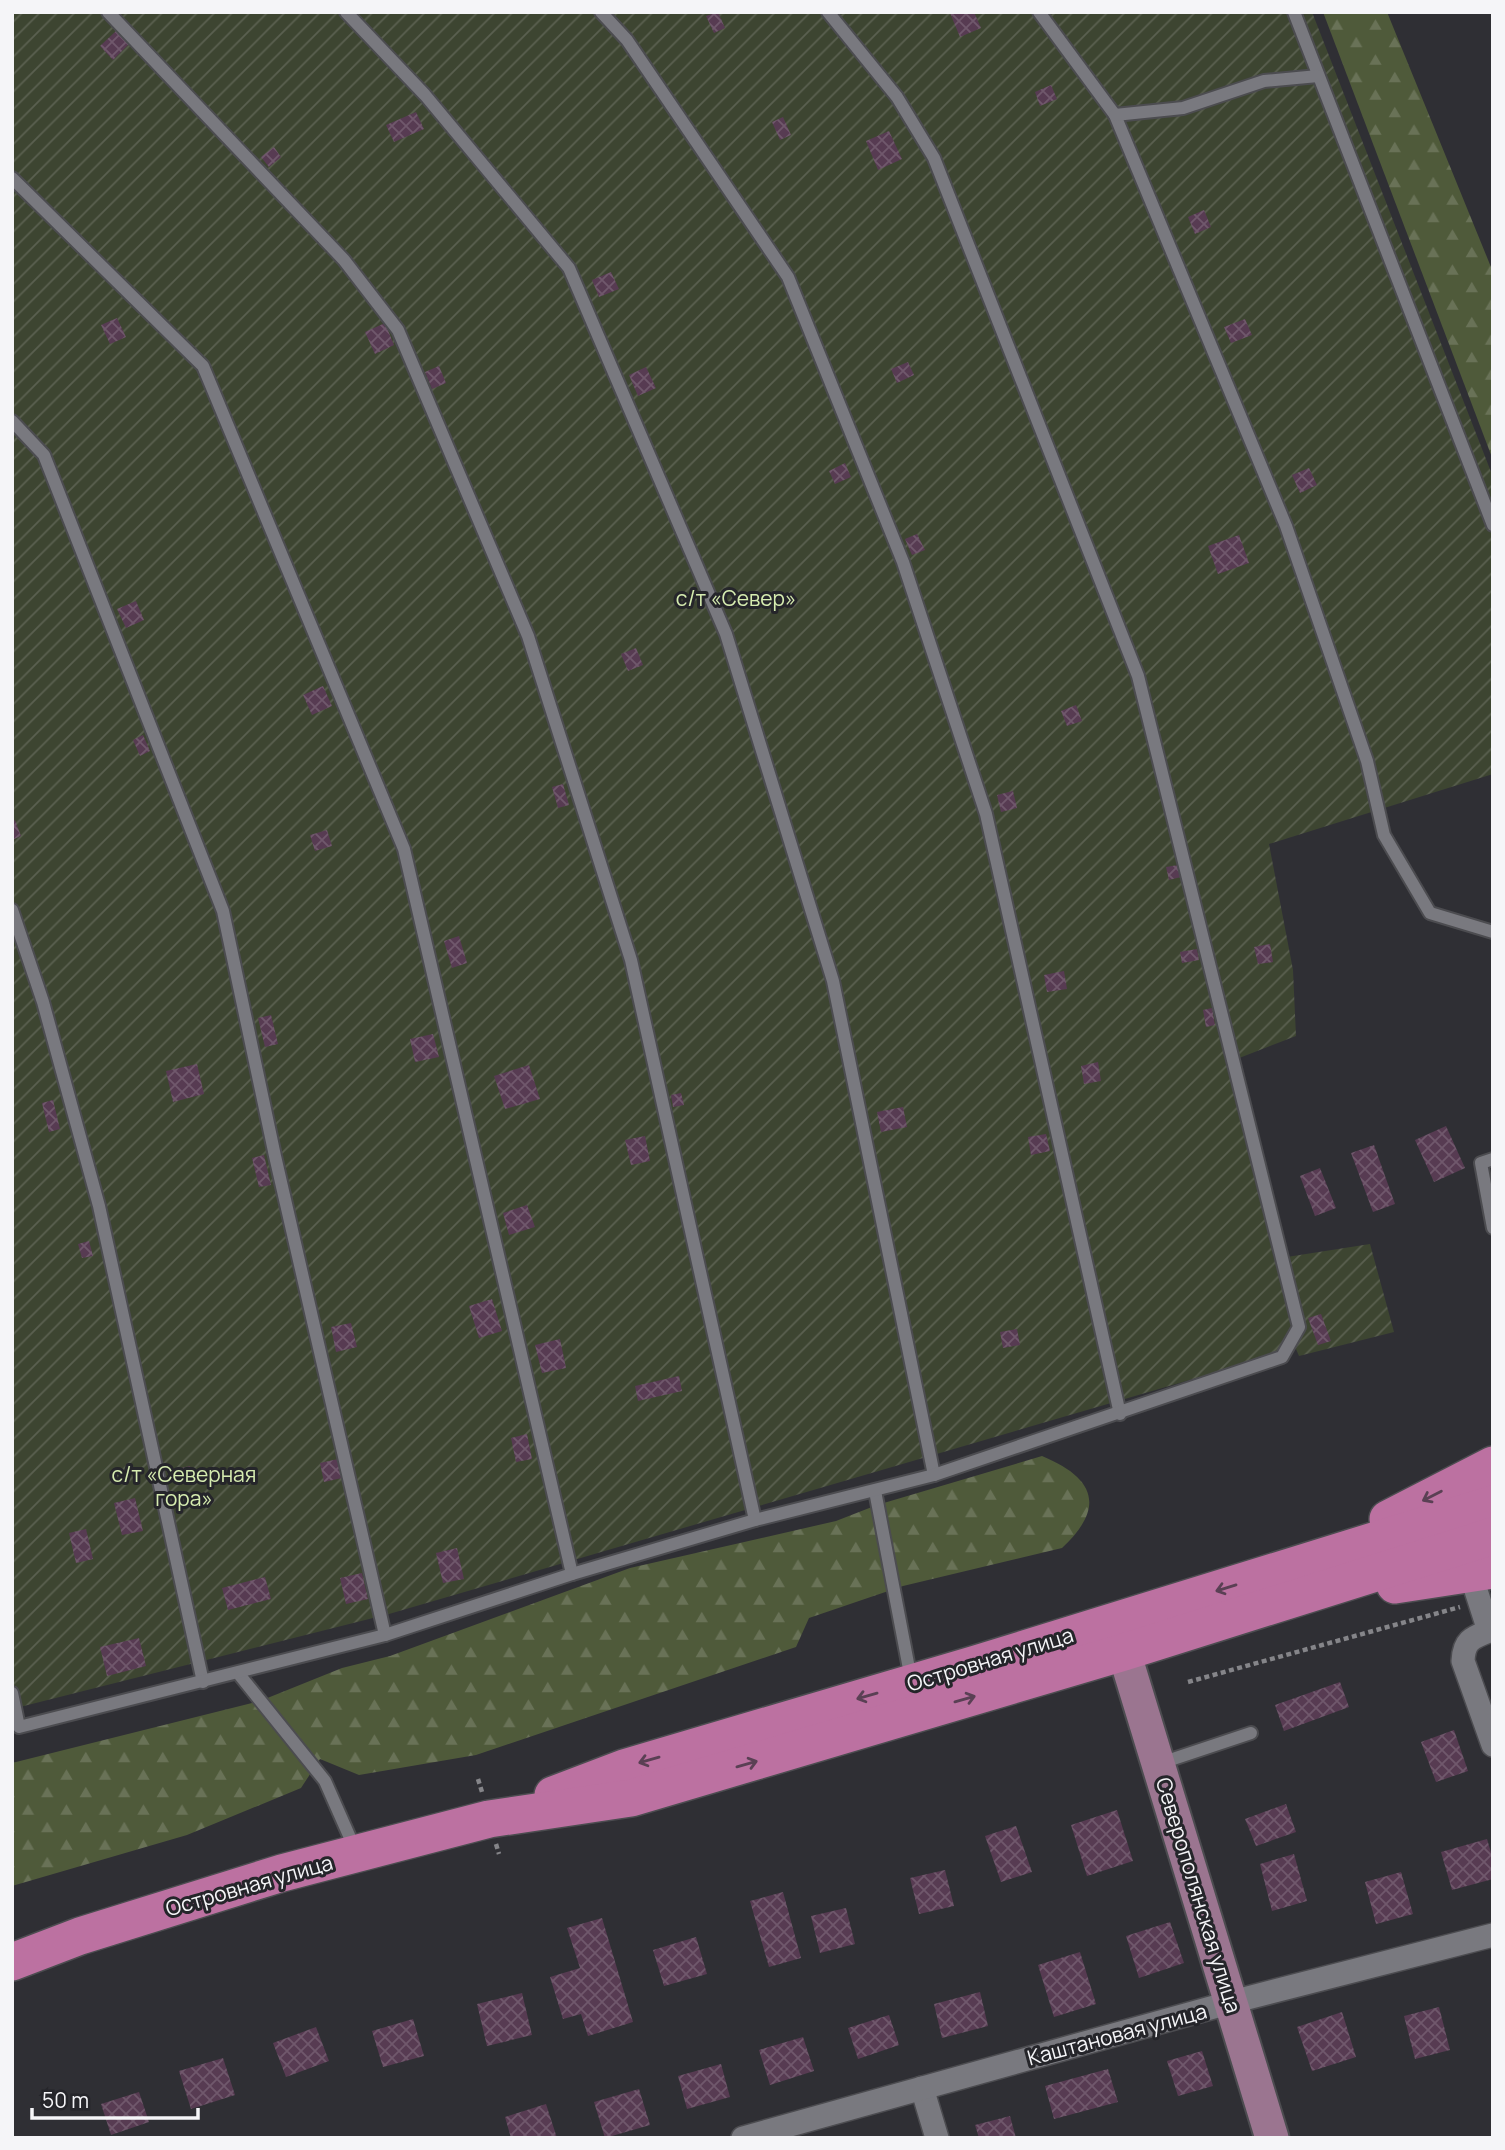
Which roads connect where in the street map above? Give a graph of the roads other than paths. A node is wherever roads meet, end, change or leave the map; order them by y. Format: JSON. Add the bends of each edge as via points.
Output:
{"nodes":[{"id":1,"x":108,"y":12,"type":"edge"},
{"id":2,"x":346,"y":12,"type":"edge"},
{"id":3,"x":601,"y":12,"type":"edge"},
{"id":4,"x":828,"y":12,"type":"edge"},
{"id":5,"x":1038,"y":12,"type":"edge"},
{"id":6,"x":1294,"y":12,"type":"edge"},
{"id":7,"x":1318,"y":76,"type":"junction"},
{"id":8,"x":1115,"y":115,"type":"junction"},
{"id":9,"x":12,"y":178,"type":"edge"},
{"id":10,"x":12,"y":421,"type":"edge"},
{"id":11,"x":1493,"y":525,"type":"edge"},
{"id":12,"x":12,"y":910,"type":"edge"},
{"id":13,"x":1493,"y":932,"type":"edge"},
{"id":14,"x":1493,"y":1159,"type":"edge"},
{"id":15,"x":1493,"y":1228,"type":"edge"},
{"id":16,"x":1120,"y":1414,"type":"junction"},
{"id":17,"x":1493,"y":1465,"type":"edge"},
{"id":18,"x":934,"y":1475,"type":"junction"},
{"id":19,"x":876,"y":1491,"type":"junction"},
{"id":20,"x":1493,"y":1504,"type":"edge"},
{"id":21,"x":755,"y":1520,"type":"junction"},
{"id":22,"x":1493,"y":1536,"type":"edge"},
{"id":23,"x":572,"y":1574,"type":"junction"},
{"id":24,"x":1296,"y":1583,"type":"junction"},
{"id":25,"x":1475,"y":1584,"type":"edge"},
{"id":26,"x":1491,"y":1630,"type":"edge"},
{"id":27,"x":385,"y":1635,"type":"junction"},
{"id":28,"x":1124,"y":1652,"type":"junction"},
{"id":29,"x":238,"y":1673,"type":"junction"},
{"id":30,"x":203,"y":1682,"type":"junction"},
{"id":31,"x":912,"y":1683,"type":"junction"},
{"id":32,"x":12,"y":1693,"type":"edge"},
{"id":33,"x":1251,"y":1733,"type":"dead end"},
{"id":34,"x":1493,"y":1745,"type":"edge"},
{"id":35,"x":1158,"y":1765,"type":"junction"},
{"id":36,"x":489,"y":1819,"type":"junction"},
{"id":37,"x":357,"y":1854,"type":"junction"},
{"id":38,"x":1493,"y":1935,"type":"edge"},
{"id":39,"x":12,"y":1962,"type":"edge"},
{"id":40,"x":1232,"y":2002,"type":"junction"},
{"id":41,"x":922,"y":2088,"type":"junction"},
{"id":42,"x":743,"y":2138,"type":"edge"},
{"id":43,"x":937,"y":2138,"type":"edge"},
{"id":44,"x":1272,"y":2138,"type":"edge"}],
"edges":[{"from":1,"to":21,"type":"lane","via":[[344,260],[398,330],[528,636],[631,960]]},
{"from":2,"to":18,"type":"lane","via":[[425,95],[569,268],[726,634],[833,981]]},
{"from":3,"to":16,"type":"lane","via":[[627,40],[788,276],[903,562],[986,814]]},
{"from":4,"to":16,"type":"lane","via":[[897,97],[934,158],[1138,676],[1299,1326],[1282,1357]]},
{"from":5,"to":8,"type":"lane"},
{"from":6,"to":7,"type":"lane"},
{"from":7,"to":8,"type":"lane","via":[[1264,81],[1183,108]]},
{"from":7,"to":11,"type":"lane"},
{"from":8,"to":13,"type":"lane","via":[[1286,526],[1367,761],[1384,835],[1430,914]]},
{"from":9,"to":23,"type":"lane","via":[[203,366],[404,849]]},
{"from":10,"to":27,"type":"lane","via":[[44,455],[223,911]]},
{"from":12,"to":30,"type":"lane","via":[[43,1002],[99,1206]]},
{"from":14,"to":15,"type":"lane","via":[[1480,1163]]},
{"from":16,"to":18,"type":"lane"},
{"from":17,"to":24,"type":"main road","one_way":true},
{"from":18,"to":19,"type":"lane"},
{"from":19,"to":21,"type":"lane"},
{"from":19,"to":31,"type":"lane"},
{"from":20,"to":24,"type":"main road","name":"Островная улица"},
{"from":21,"to":23,"type":"lane"},
{"from":22,"to":24,"type":"main road","name":"Островная улица"},
{"from":23,"to":27,"type":"lane"},
{"from":24,"to":25,"type":"main road"},
{"from":24,"to":28,"type":"main road","name":"Островная улица"},
{"from":24,"to":31,"type":"main road","name":"Островная улица","one_way":true},
{"from":25,"to":26,"type":"street"},
{"from":26,"to":34,"type":"street","via":[[1470,1638],[1463,1646],[1463,1661]]},
{"from":27,"to":29,"type":"lane"},
{"from":28,"to":35,"type":"street","name":"Северополянская улица"},
{"from":36,"to":28,"type":"main road","name":"Островная улица","one_way":true,"via":[[631,1798]]},
{"from":29,"to":30,"type":"lane"},
{"from":29,"to":37,"type":"lane","via":[[325,1781]]},
{"from":30,"to":32,"type":"lane","via":[[19,1727]]},
{"from":31,"to":36,"type":"main road","name":"Островная улица","one_way":true,"via":[[624,1768]]},
{"from":33,"to":35,"type":"lane"},
{"from":35,"to":40,"type":"street","name":"Северополянская улица"},
{"from":36,"to":37,"type":"main road","name":"Островная улица"},
{"from":37,"to":39,"type":"main road","name":"Островная улица","via":[[192,1900]]},
{"from":38,"to":40,"type":"street","name":"Каштановая улица"},
{"from":40,"to":41,"type":"street","name":"Каштановая улица"},
{"from":40,"to":44,"type":"street","name":"Северополянская улица"},
{"from":41,"to":42,"type":"street","name":"Каштановая улица"},
{"from":41,"to":43,"type":"street"}]}
